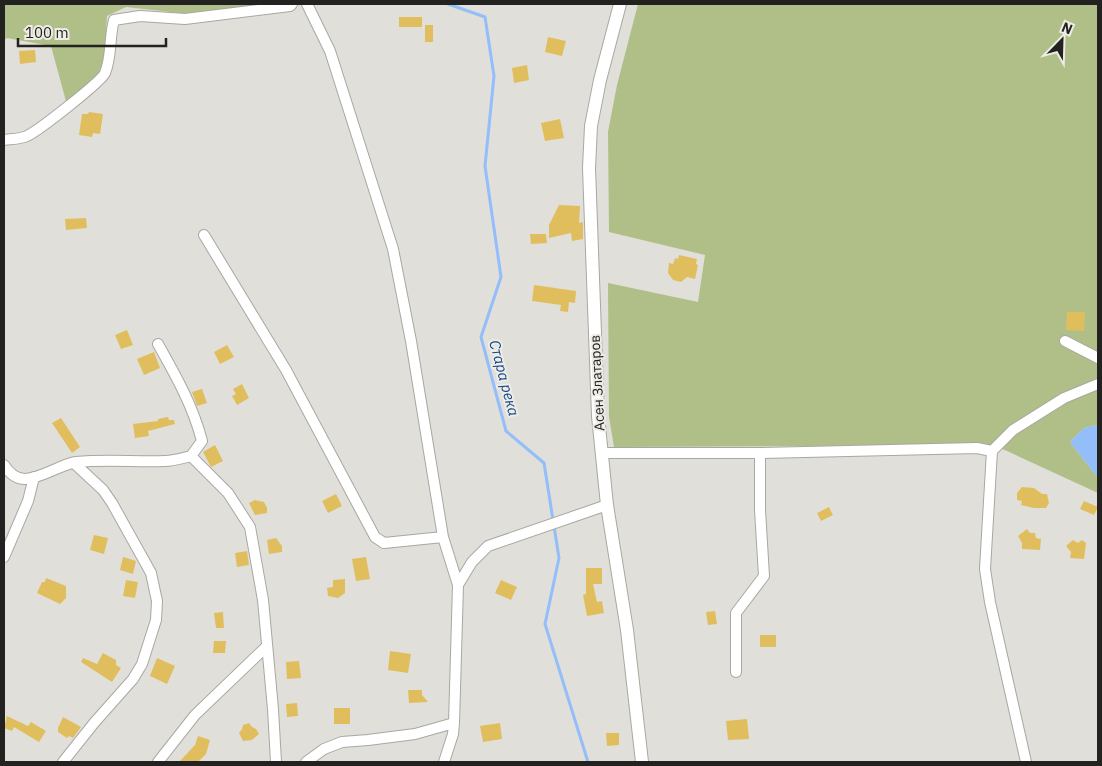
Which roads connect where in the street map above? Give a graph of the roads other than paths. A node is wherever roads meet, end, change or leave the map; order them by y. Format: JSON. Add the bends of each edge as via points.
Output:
{"nodes":[{"id":1,"x":292,"y":4,"type":"edge"},
{"id":2,"x":307,"y":4,"type":"edge"},
{"id":3,"x":620,"y":4,"type":"edge"},
{"id":4,"x":4,"y":140,"type":"edge"},
{"id":5,"x":204,"y":235,"type":"dead end"},
{"id":6,"x":1065,"y":341,"type":"dead end"},
{"id":7,"x":158,"y":344,"type":"dead end"},
{"id":8,"x":1098,"y":358,"type":"edge"},
{"id":9,"x":1098,"y":384,"type":"edge"},
{"id":10,"x":992,"y":451,"type":"junction"},
{"id":11,"x":602,"y":453,"type":"junction"},
{"id":12,"x":760,"y":453,"type":"junction"},
{"id":13,"x":191,"y":456,"type":"junction"},
{"id":14,"x":74,"y":462,"type":"junction"},
{"id":15,"x":4,"y":465,"type":"edge"},
{"id":16,"x":34,"y":477,"type":"junction"},
{"id":17,"x":608,"y":505,"type":"junction"},
{"id":18,"x":443,"y":538,"type":"junction"},
{"id":19,"x":4,"y":557,"type":"edge"},
{"id":20,"x":458,"y":585,"type":"junction"},
{"id":21,"x":267,"y":646,"type":"junction"},
{"id":22,"x":736,"y":672,"type":"dead end"},
{"id":23,"x":454,"y":723,"type":"junction"},
{"id":24,"x":63,"y":762,"type":"edge"},
{"id":25,"x":158,"y":762,"type":"edge"},
{"id":26,"x":276,"y":762,"type":"edge"},
{"id":27,"x":306,"y":762,"type":"edge"},
{"id":28,"x":444,"y":762,"type":"edge"},
{"id":29,"x":642,"y":762,"type":"edge"},
{"id":30,"x":1026,"y":762,"type":"edge"}],
"edges":[{"from":1,"to":4,"type":"street","via":[[185,19],[140,16],[114,20],[110,34],[110,58],[104,76],[26,137]]},
{"from":2,"to":18,"type":"street","via":[[330,51],[393,249]]},
{"from":3,"to":11,"type":"street","name":"Асен Златаров","via":[[591,126],[589,168]]},
{"from":5,"to":18,"type":"street","via":[[286,370],[375,537],[384,543]]},
{"from":6,"to":8,"type":"street"},
{"from":7,"to":13,"type":"street","via":[[198,425],[202,441]]},
{"from":9,"to":10,"type":"street","via":[[1049,407],[1013,430]]},
{"from":10,"to":12,"type":"street","via":[[977,448]]},
{"from":10,"to":30,"type":"street","via":[[985,569]]},
{"from":11,"to":12,"type":"street"},
{"from":11,"to":17,"type":"street","name":"Асен Златаров"},
{"from":12,"to":22,"type":"street","via":[[764,576],[736,613]]},
{"from":13,"to":14,"type":"street","via":[[166,461]]},
{"from":13,"to":21,"type":"street","via":[[228,492],[250,527],[263,600]]},
{"from":14,"to":16,"type":"street"},
{"from":14,"to":24,"type":"street","via":[[112,503],[151,573],[157,601],[156,620],[142,664]]},
{"from":15,"to":16,"type":"street","via":[[16,477]]},
{"from":16,"to":19,"type":"street","via":[[28,501]]},
{"from":17,"to":20,"type":"street","via":[[488,546],[472,562]]},
{"from":17,"to":29,"type":"street","name":"Асен Златаров"},
{"from":18,"to":20,"type":"street"},
{"from":20,"to":23,"type":"street"},
{"from":21,"to":25,"type":"street","via":[[195,715]]},
{"from":21,"to":26,"type":"street"},
{"from":23,"to":27,"type":"street","via":[[415,734],[342,742],[324,749]]},
{"from":23,"to":28,"type":"street"}]}
